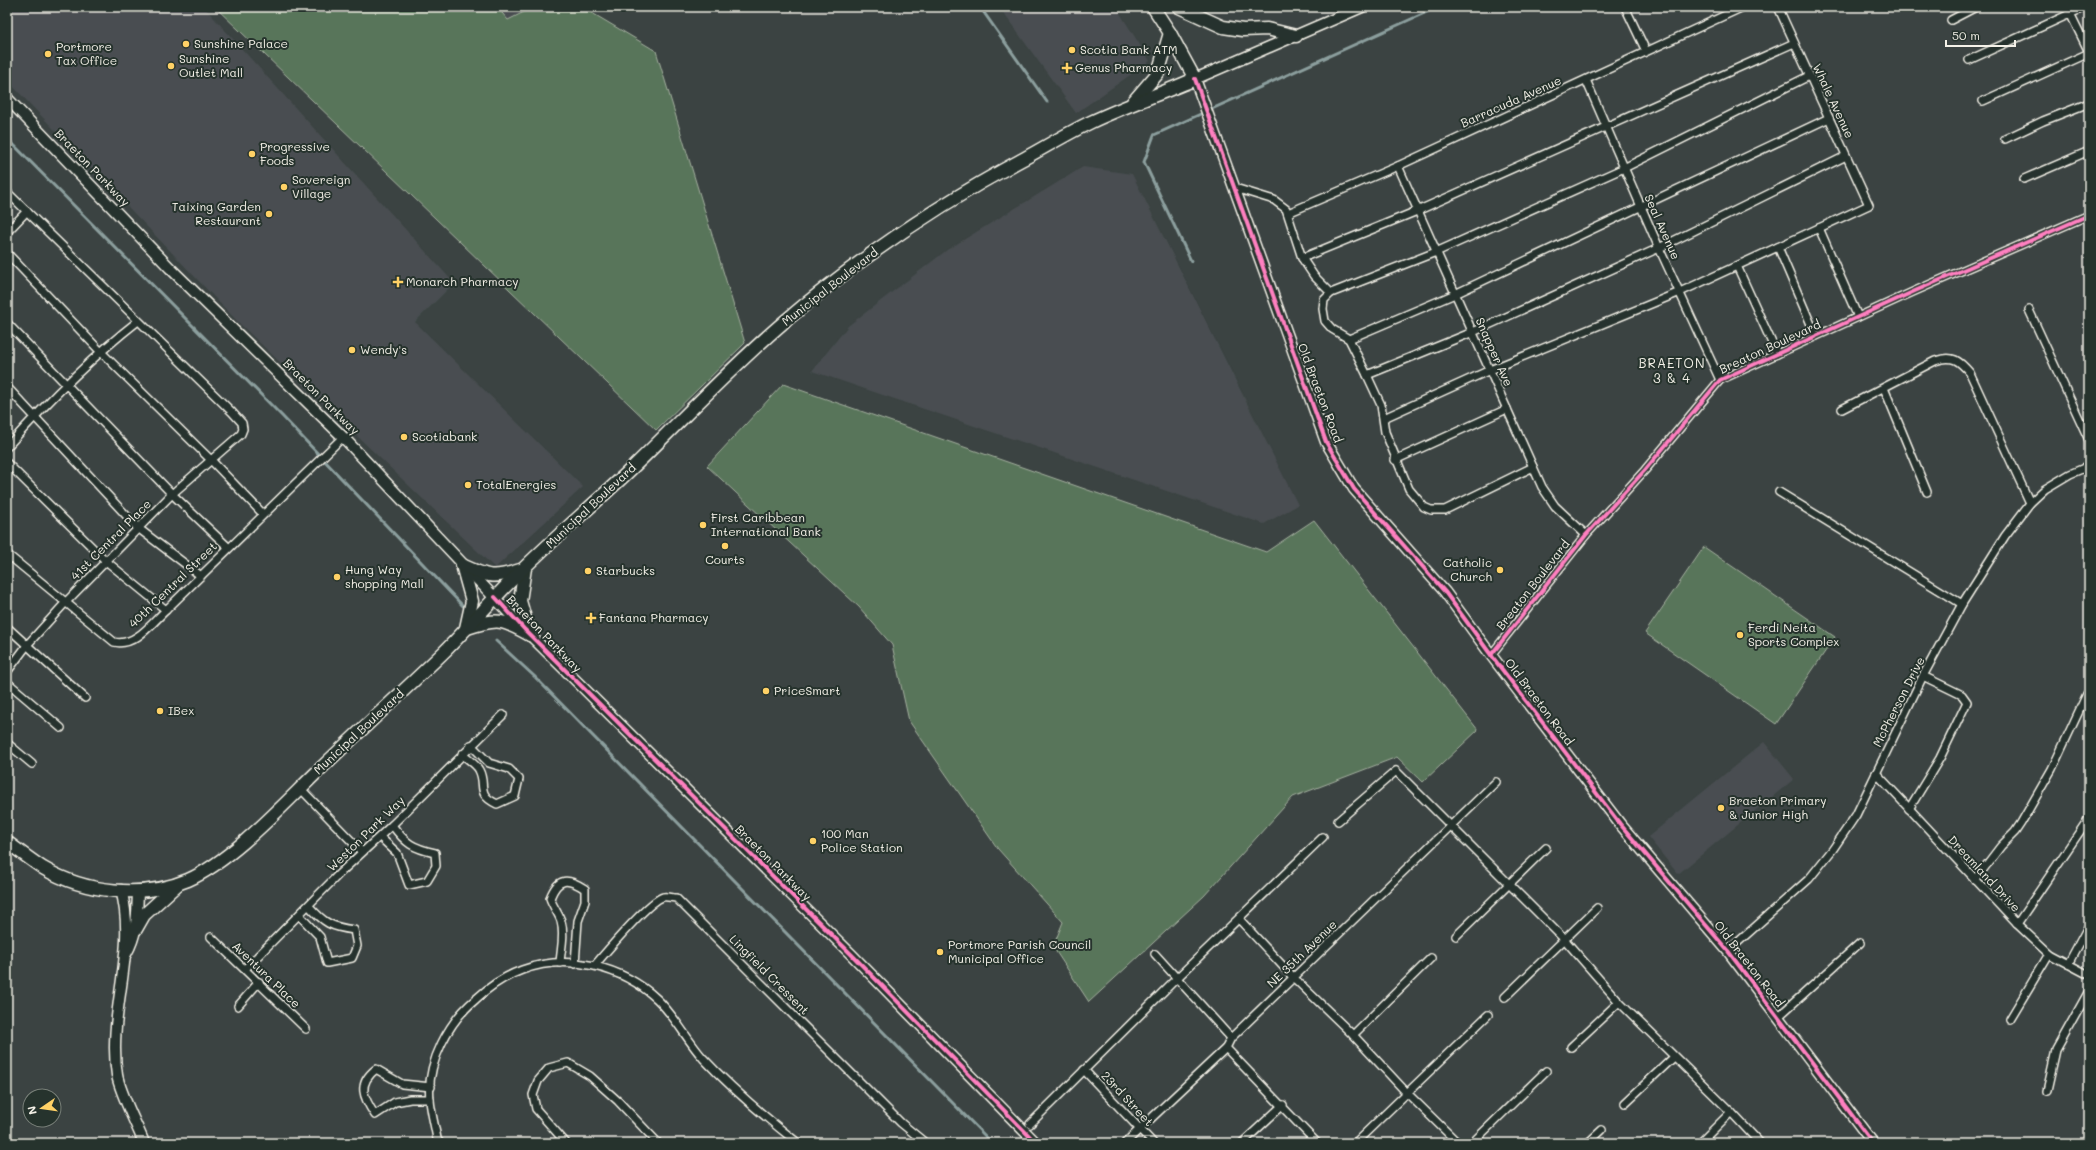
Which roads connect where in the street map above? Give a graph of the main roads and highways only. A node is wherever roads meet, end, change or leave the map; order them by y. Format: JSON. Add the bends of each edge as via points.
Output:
{"nodes":[{"id":1,"x":1153,"y":7,"type":"edge"},
{"id":2,"x":1179,"y":7,"type":"edge"},
{"id":3,"x":1170,"y":33,"type":"junction"},
{"id":4,"x":1296,"y":36,"type":"road end"},
{"id":5,"x":1132,"y":103,"type":"junction"},
{"id":6,"x":525,"y":568,"type":"junction"},
{"id":7,"x":466,"y":629,"type":"junction"},
{"id":8,"x":7,"y":842,"type":"edge"},
{"id":9,"x":179,"y":883,"type":"junction"},
{"id":10,"x":136,"y":929,"type":"road end"}],
"edges":[{"from":1,"to":3,"type":"main road"},
{"from":2,"to":4,"type":"main road","via":[[1224,27],[1243,30],[1267,29]]},
{"from":3,"to":5,"type":"main road","via":[[1158,73]]},
{"from":3,"to":5,"type":"main road","name":"Municipal Boulevard","via":[[1195,79]]},
{"from":5,"to":6,"type":"main road","name":"Municipal Boulevard","via":[[1087,123],[970,187],[875,250],[761,343],[592,507]]},
{"from":6,"to":7,"type":"main road","name":"Municipal Boulevard"},
{"from":6,"to":7,"type":"main road","via":[[496,577],[484,575],[462,565],[472,601]]},
{"from":6,"to":7,"type":"main road","via":[[520,602],[530,635],[509,623],[497,620]]},
{"from":7,"to":9,"type":"main road","name":"Municipal Boulevard","via":[[301,789],[235,848],[208,868]]},
{"from":8,"to":9,"type":"main road","name":"Municipal Boulevard","via":[[43,868],[64,878],[101,889],[138,891]]},
{"from":9,"to":10,"type":"main road","via":[[144,915]]}]}
